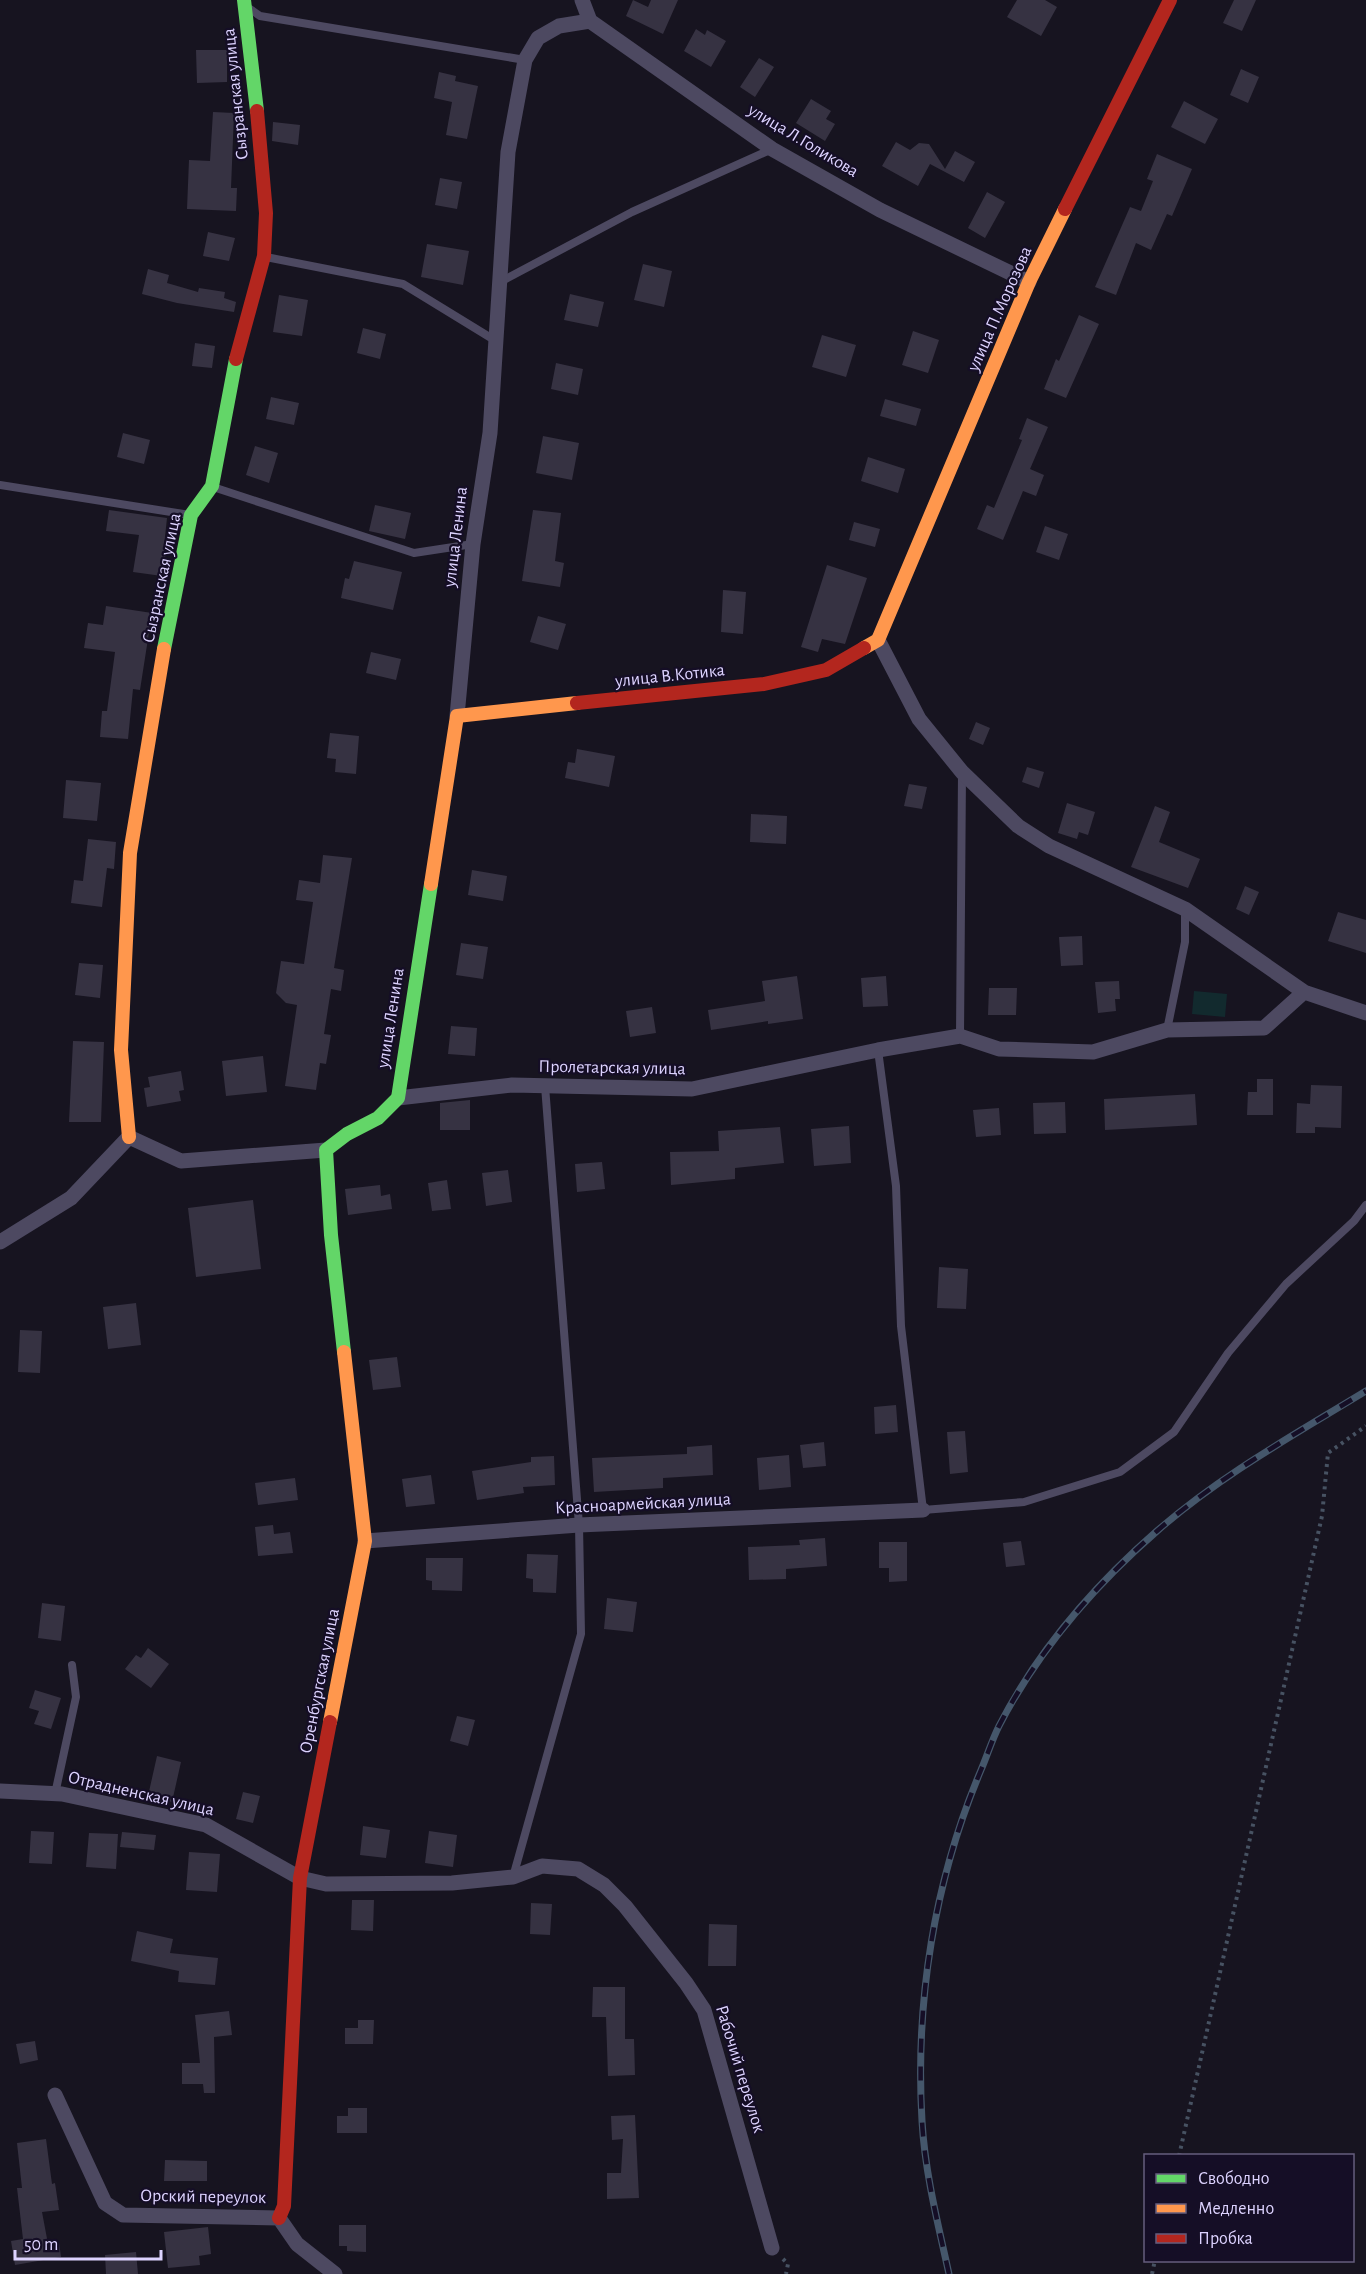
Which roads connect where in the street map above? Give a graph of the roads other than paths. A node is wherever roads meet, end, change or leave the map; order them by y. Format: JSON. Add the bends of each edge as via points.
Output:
{"nodes":[{"id":1,"x":582,"y":0,"type":"edge"},
{"id":2,"x":1170,"y":0,"type":"edge"},
{"id":3,"x":242,"y":1,"type":"edge"},
{"id":4,"x":590,"y":21,"type":"junction"},
{"id":5,"x":525,"y":60,"type":"junction"},
{"id":6,"x":772,"y":149,"type":"junction"},
{"id":7,"x":264,"y":256,"type":"junction"},
{"id":8,"x":500,"y":282,"type":"junction"},
{"id":9,"x":1029,"y":282,"type":"junction"},
{"id":10,"x":497,"y":342,"type":"junction"},
{"id":11,"x":0,"y":484,"type":"edge"},
{"id":12,"x":212,"y":486,"type":"junction"},
{"id":13,"x":191,"y":515,"type":"junction"},
{"id":14,"x":473,"y":544,"type":"junction"},
{"id":15,"x":878,"y":640,"type":"junction"},
{"id":16,"x":457,"y":716,"type":"junction"},
{"id":17,"x":962,"y":772,"type":"junction"},
{"id":18,"x":1185,"y":909,"type":"junction"},
{"id":19,"x":1304,"y":992,"type":"junction"},
{"id":20,"x":1366,"y":1012,"type":"edge"},
{"id":21,"x":1167,"y":1030,"type":"junction"},
{"id":22,"x":960,"y":1036,"type":"junction"},
{"id":23,"x":879,"y":1050,"type":"junction"},
{"id":24,"x":545,"y":1086,"type":"junction"},
{"id":25,"x":398,"y":1098,"type":"junction"},
{"id":26,"x":129,"y":1137,"type":"junction"},
{"id":27,"x":326,"y":1150,"type":"junction"},
{"id":28,"x":1366,"y":1205,"type":"edge"},
{"id":29,"x":0,"y":1242,"type":"edge"},
{"id":30,"x":923,"y":1510,"type":"junction"},
{"id":31,"x":579,"y":1526,"type":"junction"},
{"id":32,"x":365,"y":1541,"type":"junction"},
{"id":33,"x":72,"y":1665,"type":"dead end"},
{"id":34,"x":0,"y":1791,"type":"edge"},
{"id":35,"x":55,"y":1794,"type":"junction"},
{"id":36,"x":513,"y":1877,"type":"junction"},
{"id":37,"x":300,"y":1878,"type":"junction"},
{"id":38,"x":55,"y":2095,"type":"dead end"},
{"id":39,"x":279,"y":2218,"type":"junction"},
{"id":40,"x":772,"y":2248,"type":"dead end"},
{"id":41,"x":335,"y":2274,"type":"edge"}],
"edges":[{"from":1,"to":4,"type":"street"},
{"from":2,"to":9,"type":"street","name":"улица П.Морозова"},
{"from":3,"to":5,"type":"lane","via":[[260,16]]},
{"from":3,"to":7,"type":"street","name":"Сызранская улица","via":[[254,67],[266,213]]},
{"from":4,"to":5,"type":"street","name":"улица Ленина","via":[[559,26],[538,38]]},
{"from":4,"to":6,"type":"street","name":"улица Л.Голикова"},
{"from":5,"to":8,"type":"street","name":"улица Ленина","via":[[508,152]]},
{"from":6,"to":8,"type":"lane","via":[[632,212]]},
{"from":6,"to":9,"type":"street","name":"улица Л.Голикова","via":[[880,210]]},
{"from":7,"to":10,"type":"lane","via":[[403,284]]},
{"from":7,"to":12,"type":"street","name":"Сызранская улица","via":[[233,371]]},
{"from":8,"to":10,"type":"street","name":"улица Ленина"},
{"from":9,"to":15,"type":"street","name":"улица П.Морозова"},
{"from":10,"to":14,"type":"street","name":"улица Ленина","via":[[490,433]]},
{"from":11,"to":13,"type":"lane"},
{"from":12,"to":13,"type":"street","name":"Сызранская улица"},
{"from":12,"to":14,"type":"lane","via":[[414,553]]},
{"from":13,"to":26,"type":"street","name":"Сызранская улица","via":[[130,853],[121,1050]]},
{"from":14,"to":16,"type":"street","name":"улица Ленина"},
{"from":15,"to":16,"type":"street","name":"улица В.Котика","via":[[826,670],[764,684]]},
{"from":15,"to":17,"type":"street","via":[[919,720]]},
{"from":16,"to":25,"type":"street","name":"улица Ленина"},
{"from":17,"to":18,"type":"street","via":[[1018,826],[1049,846]]},
{"from":17,"to":22,"type":"lane"},
{"from":18,"to":19,"type":"street"},
{"from":18,"to":21,"type":"lane","via":[[1185,942]]},
{"from":19,"to":20,"type":"street"},
{"from":19,"to":21,"type":"street","name":"Пролетарская улица","via":[[1264,1028]]},
{"from":21,"to":22,"type":"street","name":"Пролетарская улица","via":[[1093,1052],[999,1049]]},
{"from":22,"to":23,"type":"street","name":"Пролетарская улица"},
{"from":23,"to":24,"type":"street","name":"Пролетарская улица","via":[[692,1089]]},
{"from":23,"to":30,"type":"lane","via":[[896,1186],[901,1326]]},
{"from":24,"to":25,"type":"street","name":"Пролетарская улица","via":[[512,1085]]},
{"from":24,"to":31,"type":"lane"},
{"from":25,"to":27,"type":"street","via":[[378,1118]]},
{"from":26,"to":27,"type":"street","via":[[181,1161]]},
{"from":26,"to":29,"type":"street","via":[[71,1198]]},
{"from":27,"to":32,"type":"street","name":"Оренбургская улица","via":[[331,1235]]},
{"from":28,"to":30,"type":"lane","via":[[1286,1284],[1235,1344],[1173,1432],[1120,1472],[1024,1502]]},
{"from":30,"to":31,"type":"street","name":"Красноармейская улица"},
{"from":31,"to":32,"type":"street","name":"Красноармейская улица"},
{"from":31,"to":36,"type":"lane","via":[[581,1634]]},
{"from":32,"to":37,"type":"street","name":"Оренбургская улица"},
{"from":33,"to":35,"type":"lane","via":[[75,1697]]},
{"from":34,"to":35,"type":"street","name":"Отрадненская улица"},
{"from":35,"to":37,"type":"street","name":"Отрадненская улица","via":[[207,1825]]},
{"from":36,"to":37,"type":"street","name":"Отрадненская улица","via":[[452,1883],[326,1884]]},
{"from":36,"to":40,"type":"street","name":"Рабочий переулок","via":[[542,1866],[578,1869],[604,1885],[625,1906],[686,1983],[704,2010]]},
{"from":37,"to":39,"type":"street","name":"Оренбургская улица","via":[[284,2206]]},
{"from":38,"to":39,"type":"street","name":"Орский переулок","via":[[105,2203],[123,2215]]},
{"from":39,"to":41,"type":"street","via":[[297,2244]]}]}
